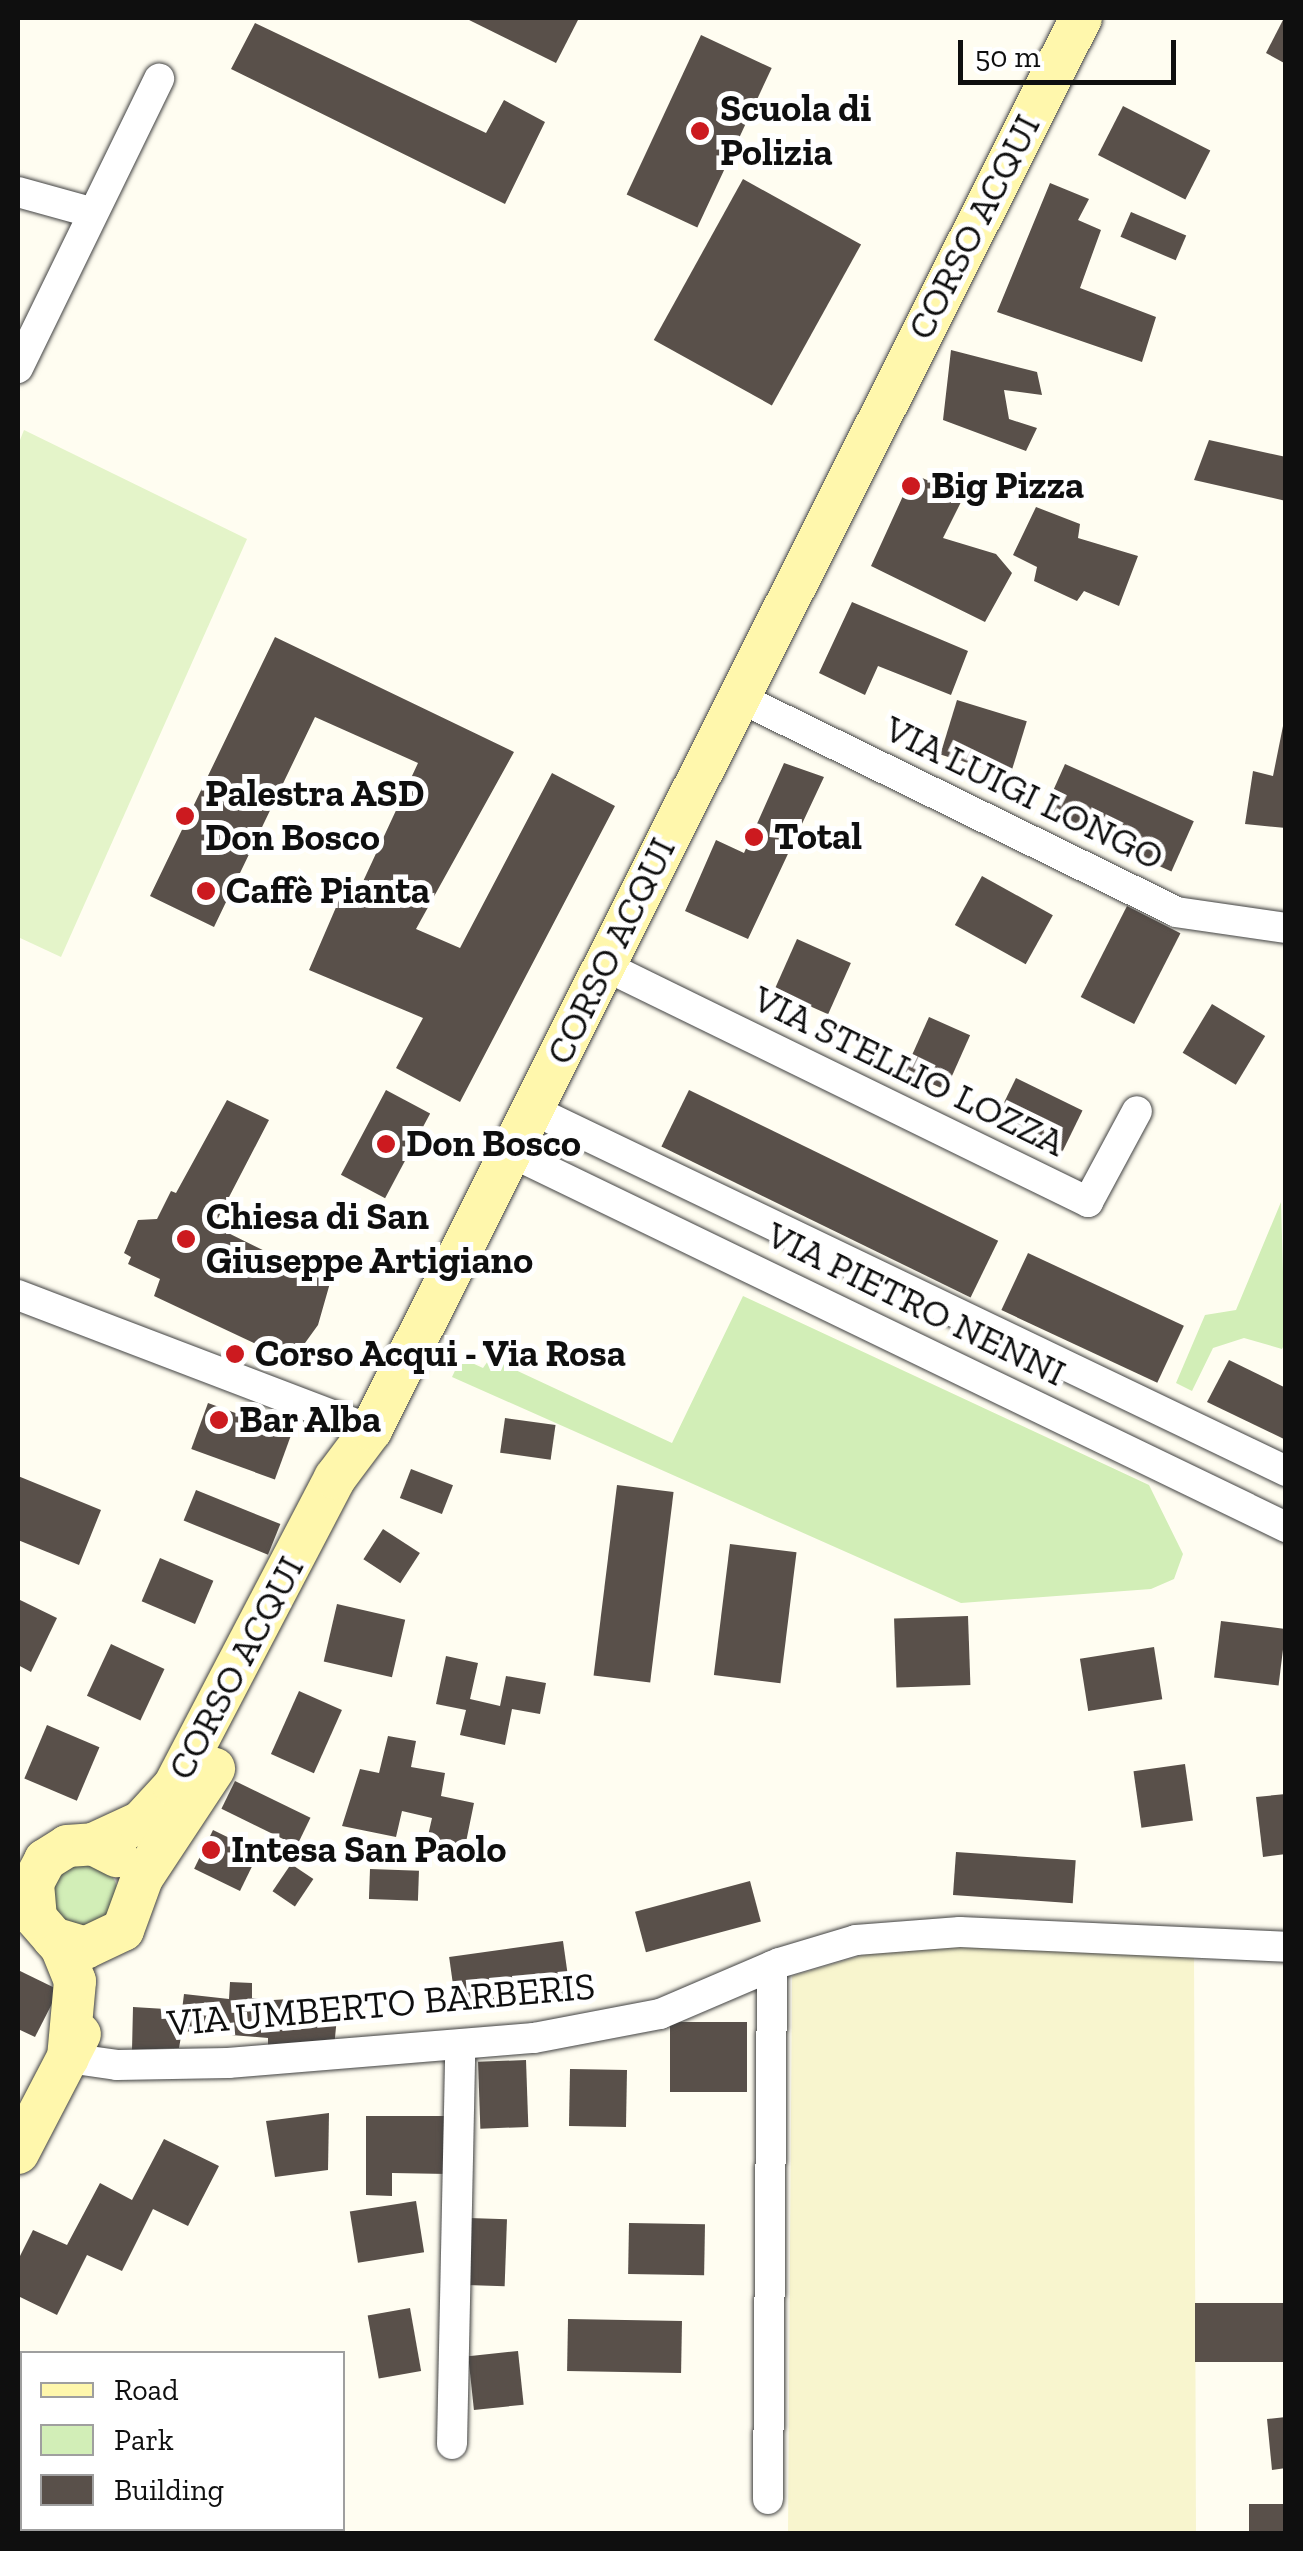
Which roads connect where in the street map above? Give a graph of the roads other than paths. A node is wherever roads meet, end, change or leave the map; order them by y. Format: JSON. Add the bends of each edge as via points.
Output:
{"nodes":[{"id":1,"x":1081,"y":18,"type":"edge"},
{"id":2,"x":159,"y":80,"type":"dead end"},
{"id":3,"x":18,"y":192,"type":"edge"},
{"id":4,"x":90,"y":212,"type":"junction"},
{"id":5,"x":18,"y":368,"type":"edge"},
{"id":6,"x":736,"y":696,"type":"junction"},
{"id":7,"x":1286,"y":928,"type":"edge"},
{"id":8,"x":603,"y":965,"type":"junction"},
{"id":9,"x":534,"y":1110,"type":"junction"},
{"id":10,"x":1137,"y":1111,"type":"dead end"},
{"id":11,"x":512,"y":1153,"type":"junction"},
{"id":12,"x":18,"y":1295,"type":"edge"},
{"id":13,"x":371,"y":1430,"type":"junction"},
{"id":14,"x":1286,"y":1471,"type":"edge"},
{"id":15,"x":1286,"y":1527,"type":"edge"},
{"id":16,"x":93,"y":1844,"type":"junction"},
{"id":17,"x":31,"y":1864,"type":"edge"},
{"id":18,"x":35,"y":1917,"type":"edge"},
{"id":19,"x":126,"y":1918,"type":"junction"},
{"id":20,"x":1286,"y":1947,"type":"edge"},
{"id":21,"x":772,"y":1966,"type":"junction"},
{"id":22,"x":460,"y":2046,"type":"junction"},
{"id":23,"x":68,"y":2058,"type":"junction"},
{"id":24,"x":18,"y":2153,"type":"edge"},
{"id":25,"x":452,"y":2444,"type":"dead end"},
{"id":26,"x":768,"y":2499,"type":"dead end"}],
"edges":[{"from":1,"to":6,"type":"street","name":"CORSO ACQUI"},
{"from":2,"to":4,"type":"street"},
{"from":3,"to":4,"type":"street"},
{"from":4,"to":5,"type":"street"},
{"from":6,"to":7,"type":"street","name":"VIA LUIGI LONGO","via":[[1176,912]]},
{"from":6,"to":8,"type":"street","name":"CORSO ACQUI"},
{"from":8,"to":9,"type":"street","name":"CORSO ACQUI"},
{"from":8,"to":10,"type":"street","name":"VIA STELLIO LOZZA","via":[[1088,1202]]},
{"from":9,"to":11,"type":"street","name":"CORSO ACQUI"},
{"from":9,"to":14,"type":"street","name":"VIA PIETRO NENNI"},
{"from":11,"to":13,"type":"street","name":"CORSO ACQUI"},
{"from":11,"to":15,"type":"street","name":"VIA PIETRO NENNI"},
{"from":12,"to":13,"type":"street"},
{"from":13,"to":16,"type":"street","name":"CORSO ACQUI","via":[[335,1478],[174,1786],[141,1822]]},
{"from":13,"to":19,"type":"street","via":[[358,1486],[192,1810],[142,1878]]},
{"from":16,"to":17,"type":"street","via":[[67,1846]]},
{"from":16,"to":19,"type":"street","via":[[128,1868]]},
{"from":17,"to":18,"type":"street"},
{"from":18,"to":19,"type":"street","via":[[85,1948]]},
{"from":18,"to":23,"type":"street","via":[[76,1992]]},
{"from":19,"to":23,"type":"street","via":[[97,2002]]},
{"from":20,"to":21,"type":"street","name":"VIA UMBERTO BARBERIS","via":[[960,1932],[856,1940]]},
{"from":21,"to":22,"type":"street","name":"VIA UMBERTO BARBERIS","via":[[627,2022]]},
{"from":21,"to":26,"type":"street"},
{"from":22,"to":23,"type":"street","name":"VIA UMBERTO BARBERIS","via":[[228,2063],[117,2065]]},
{"from":22,"to":25,"type":"street"},
{"from":23,"to":24,"type":"street"}]}
